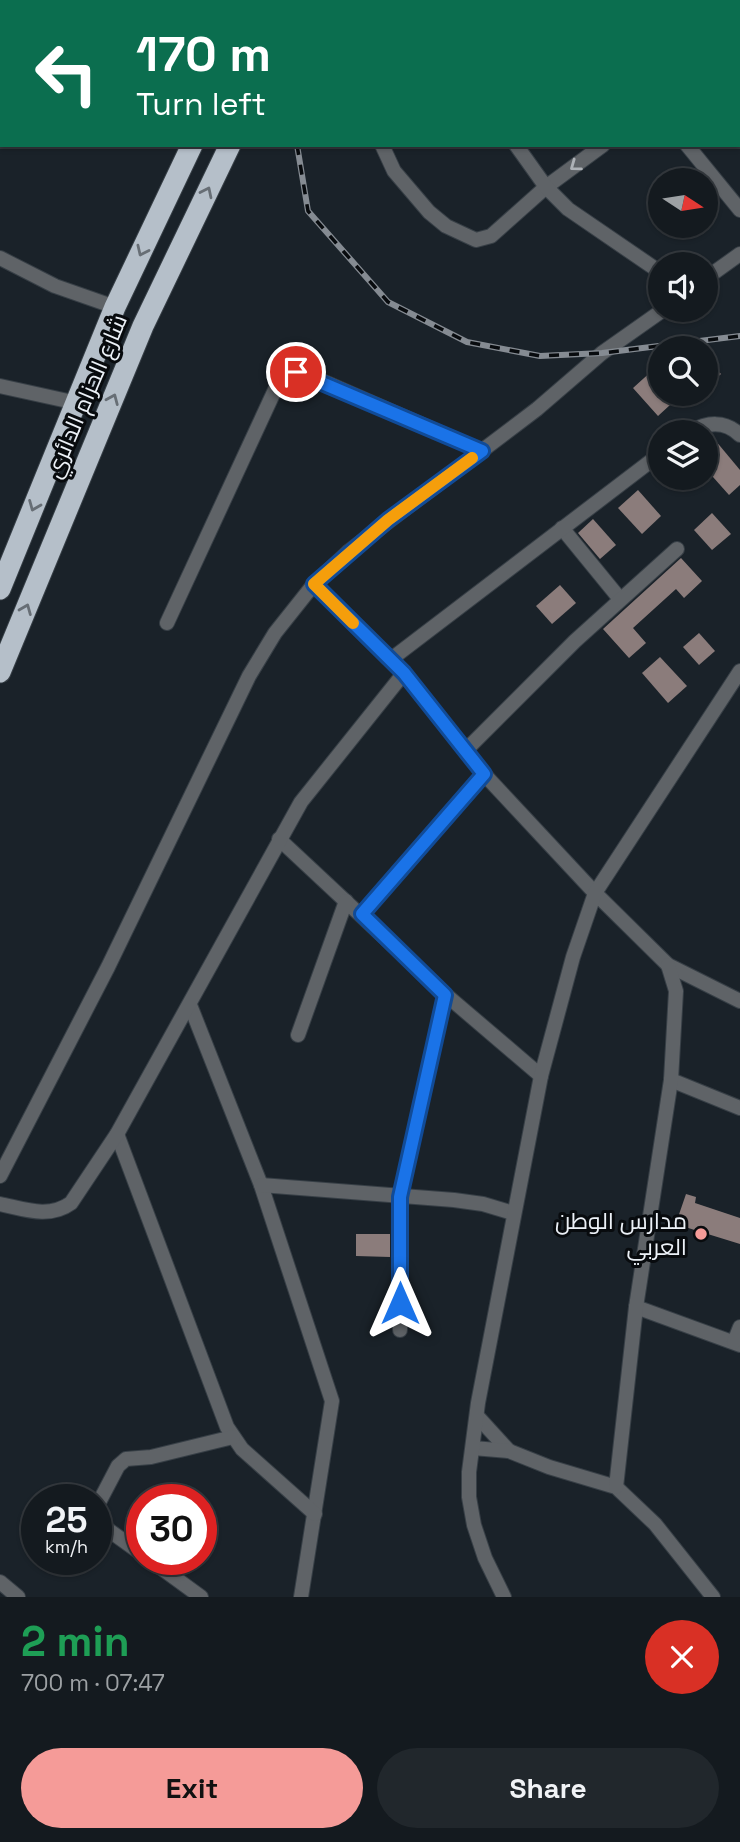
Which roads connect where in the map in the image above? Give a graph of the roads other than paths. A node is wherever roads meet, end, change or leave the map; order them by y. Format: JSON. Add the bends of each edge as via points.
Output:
{"nodes":[{"id":1,"x":191,"y":147,"type":"edge"},
{"id":2,"x":229,"y":147,"type":"edge"},
{"id":3,"x":383,"y":147,"type":"edge"},
{"id":4,"x":517,"y":147,"type":"edge"},
{"id":5,"x":600,"y":147,"type":"edge"},
{"id":6,"x":689,"y":147,"type":"edge"},
{"id":7,"x":546,"y":187,"type":"junction"},
{"id":8,"x":740,"y":210,"type":"edge"},
{"id":9,"x":740,"y":254,"type":"edge"},
{"id":10,"x":0,"y":258,"type":"edge"},
{"id":11,"x":648,"y":264,"type":"edge"},
{"id":12,"x":718,"y":270,"type":"edge"},
{"id":13,"x":115,"y":307,"type":"junction"},
{"id":14,"x":648,"y":321,"type":"edge"},
{"id":15,"x":0,"y":386,"type":"edge"},
{"id":16,"x":77,"y":404,"type":"junction"},
{"id":17,"x":718,"y":425,"type":"edge"},
{"id":18,"x":740,"y":435,"type":"edge"},
{"id":19,"x":482,"y":451,"type":"junction"},
{"id":20,"x":648,"y":463,"type":"edge"},
{"id":21,"x":562,"y":528,"type":"junction"},
{"id":22,"x":677,"y":549,"type":"dead end"},
{"id":23,"x":314,"y":584,"type":"junction"},
{"id":24,"x":0,"y":589,"type":"edge"},
{"id":25,"x":620,"y":600,"type":"junction"},
{"id":26,"x":167,"y":623,"type":"dead end"},
{"id":27,"x":390,"y":660,"type":"junction"},
{"id":28,"x":0,"y":672,"type":"edge"},
{"id":29,"x":404,"y":673,"type":"junction"},
{"id":30,"x":739,"y":676,"type":"edge"},
{"id":31,"x":466,"y":750,"type":"junction"},
{"id":32,"x":484,"y":774,"type":"junction"},
{"id":33,"x":279,"y":839,"type":"junction"},
{"id":34,"x":595,"y":892,"type":"junction"},
{"id":35,"x":346,"y":901,"type":"junction"},
{"id":36,"x":362,"y":914,"type":"junction"},
{"id":37,"x":668,"y":965,"type":"junction"},
{"id":38,"x":445,"y":995,"type":"junction"},
{"id":39,"x":740,"y":1001,"type":"edge"},
{"id":40,"x":190,"y":1005,"type":"junction"},
{"id":41,"x":298,"y":1035,"type":"dead end"},
{"id":42,"x":541,"y":1076,"type":"junction"},
{"id":43,"x":671,"y":1080,"type":"junction"},
{"id":44,"x":740,"y":1108,"type":"edge"},
{"id":45,"x":117,"y":1134,"type":"junction"},
{"id":46,"x":0,"y":1176,"type":"edge"},
{"id":47,"x":261,"y":1185,"type":"junction"},
{"id":48,"x":400,"y":1197,"type":"junction"},
{"id":49,"x":0,"y":1204,"type":"edge"},
{"id":50,"x":513,"y":1213,"type":"junction"},
{"id":51,"x":636,"y":1307,"type":"junction"},
{"id":52,"x":740,"y":1327,"type":"edge"},
{"id":53,"x":400,"y":1329,"type":"dead end"},
{"id":54,"x":737,"y":1344,"type":"edge"},
{"id":55,"x":477,"y":1416,"type":"junction"},
{"id":56,"x":233,"y":1437,"type":"junction"},
{"id":57,"x":473,"y":1448,"type":"junction"},
{"id":58,"x":509,"y":1451,"type":"junction"},
{"id":59,"x":109,"y":1484,"type":"edge"},
{"id":60,"x":616,"y":1487,"type":"junction"},
{"id":61,"x":314,"y":1514,"type":"junction"},
{"id":62,"x":171,"y":1575,"type":"edge"},
{"id":63,"x":0,"y":1583,"type":"edge"},
{"id":64,"x":18,"y":1597,"type":"edge"},
{"id":65,"x":201,"y":1597,"type":"edge"},
{"id":66,"x":300,"y":1597,"type":"edge"},
{"id":67,"x":504,"y":1597,"type":"edge"},
{"id":68,"x":713,"y":1597,"type":"edge"}],
"edges":[{"from":1,"to":13,"type":"highway","name":"شارع الحزام الدائري","one_way":true},
{"from":28,"to":2,"type":"highway","name":"شارع الحزام الدائري","one_way":true,"via":[[144,326]]},
{"from":3,"to":7,"type":"street","via":[[408,191],[437,219],[476,240],[491,236]]},
{"from":4,"to":7,"type":"street"},
{"from":5,"to":7,"type":"street","one_way":true},
{"from":6,"to":8,"type":"street"},
{"from":7,"to":11,"type":"street","via":[[568,209]]},
{"from":9,"to":12,"type":"street"},
{"from":10,"to":13,"type":"street","via":[[55,286]]},
{"from":13,"to":16,"type":"highway","name":"شارع الحزام الدائري"},
{"from":14,"to":19,"type":"street"},
{"from":15,"to":16,"type":"street"},
{"from":16,"to":24,"type":"highway","name":"شارع الحزام الدائري","one_way":true},
{"from":17,"to":18,"type":"street"},
{"from":19,"to":23,"type":"street","via":[[388,520]]},
{"from":19,"to":26,"type":"street","via":[[304,373],[289,374],[280,379]]},
{"from":20,"to":21,"type":"street"},
{"from":21,"to":25,"type":"street"},
{"from":21,"to":27,"type":"street"},
{"from":22,"to":25,"type":"street"},
{"from":23,"to":27,"type":"street"},
{"from":23,"to":46,"type":"street","via":[[275,633],[249,677]]},
{"from":25,"to":31,"type":"street"},
{"from":27,"to":29,"type":"street"},
{"from":29,"to":31,"type":"street"},
{"from":29,"to":33,"type":"street","via":[[301,802]]},
{"from":30,"to":34,"type":"street"},
{"from":31,"to":32,"type":"street"},
{"from":32,"to":34,"type":"street"},
{"from":32,"to":36,"type":"street"},
{"from":33,"to":35,"type":"street"},
{"from":33,"to":40,"type":"street"},
{"from":34,"to":37,"type":"street"},
{"from":34,"to":42,"type":"street"},
{"from":35,"to":36,"type":"street"},
{"from":35,"to":41,"type":"street"},
{"from":36,"to":38,"type":"street"},
{"from":37,"to":39,"type":"street"},
{"from":37,"to":43,"type":"street","via":[[676,991],[677,1018]]},
{"from":38,"to":42,"type":"street"},
{"from":38,"to":48,"type":"street"},
{"from":40,"to":45,"type":"street"},
{"from":40,"to":47,"type":"street"},
{"from":42,"to":50,"type":"street"},
{"from":43,"to":44,"type":"street"},
{"from":43,"to":51,"type":"street"},
{"from":45,"to":49,"type":"street","via":[[65,1207],[36,1212]]},
{"from":45,"to":56,"type":"street"},
{"from":47,"to":48,"type":"street"},
{"from":47,"to":61,"type":"street","via":[[332,1401]]},
{"from":48,"to":50,"type":"street","via":[[483,1203]]},
{"from":48,"to":53,"type":"street"},
{"from":50,"to":55,"type":"street"},
{"from":51,"to":54,"type":"street"},
{"from":51,"to":60,"type":"street"},
{"from":52,"to":54,"type":"street"},
{"from":55,"to":57,"type":"street"},
{"from":55,"to":58,"type":"street"},
{"from":56,"to":59,"type":"street","via":[[126,1459]]},
{"from":56,"to":61,"type":"street"},
{"from":57,"to":58,"type":"street"},
{"from":57,"to":67,"type":"street","via":[[469,1485],[474,1525]]},
{"from":58,"to":60,"type":"street"},
{"from":60,"to":68,"type":"street","via":[[655,1524]]},
{"from":61,"to":66,"type":"street"},
{"from":62,"to":65,"type":"street"},
{"from":63,"to":64,"type":"street"}]}
